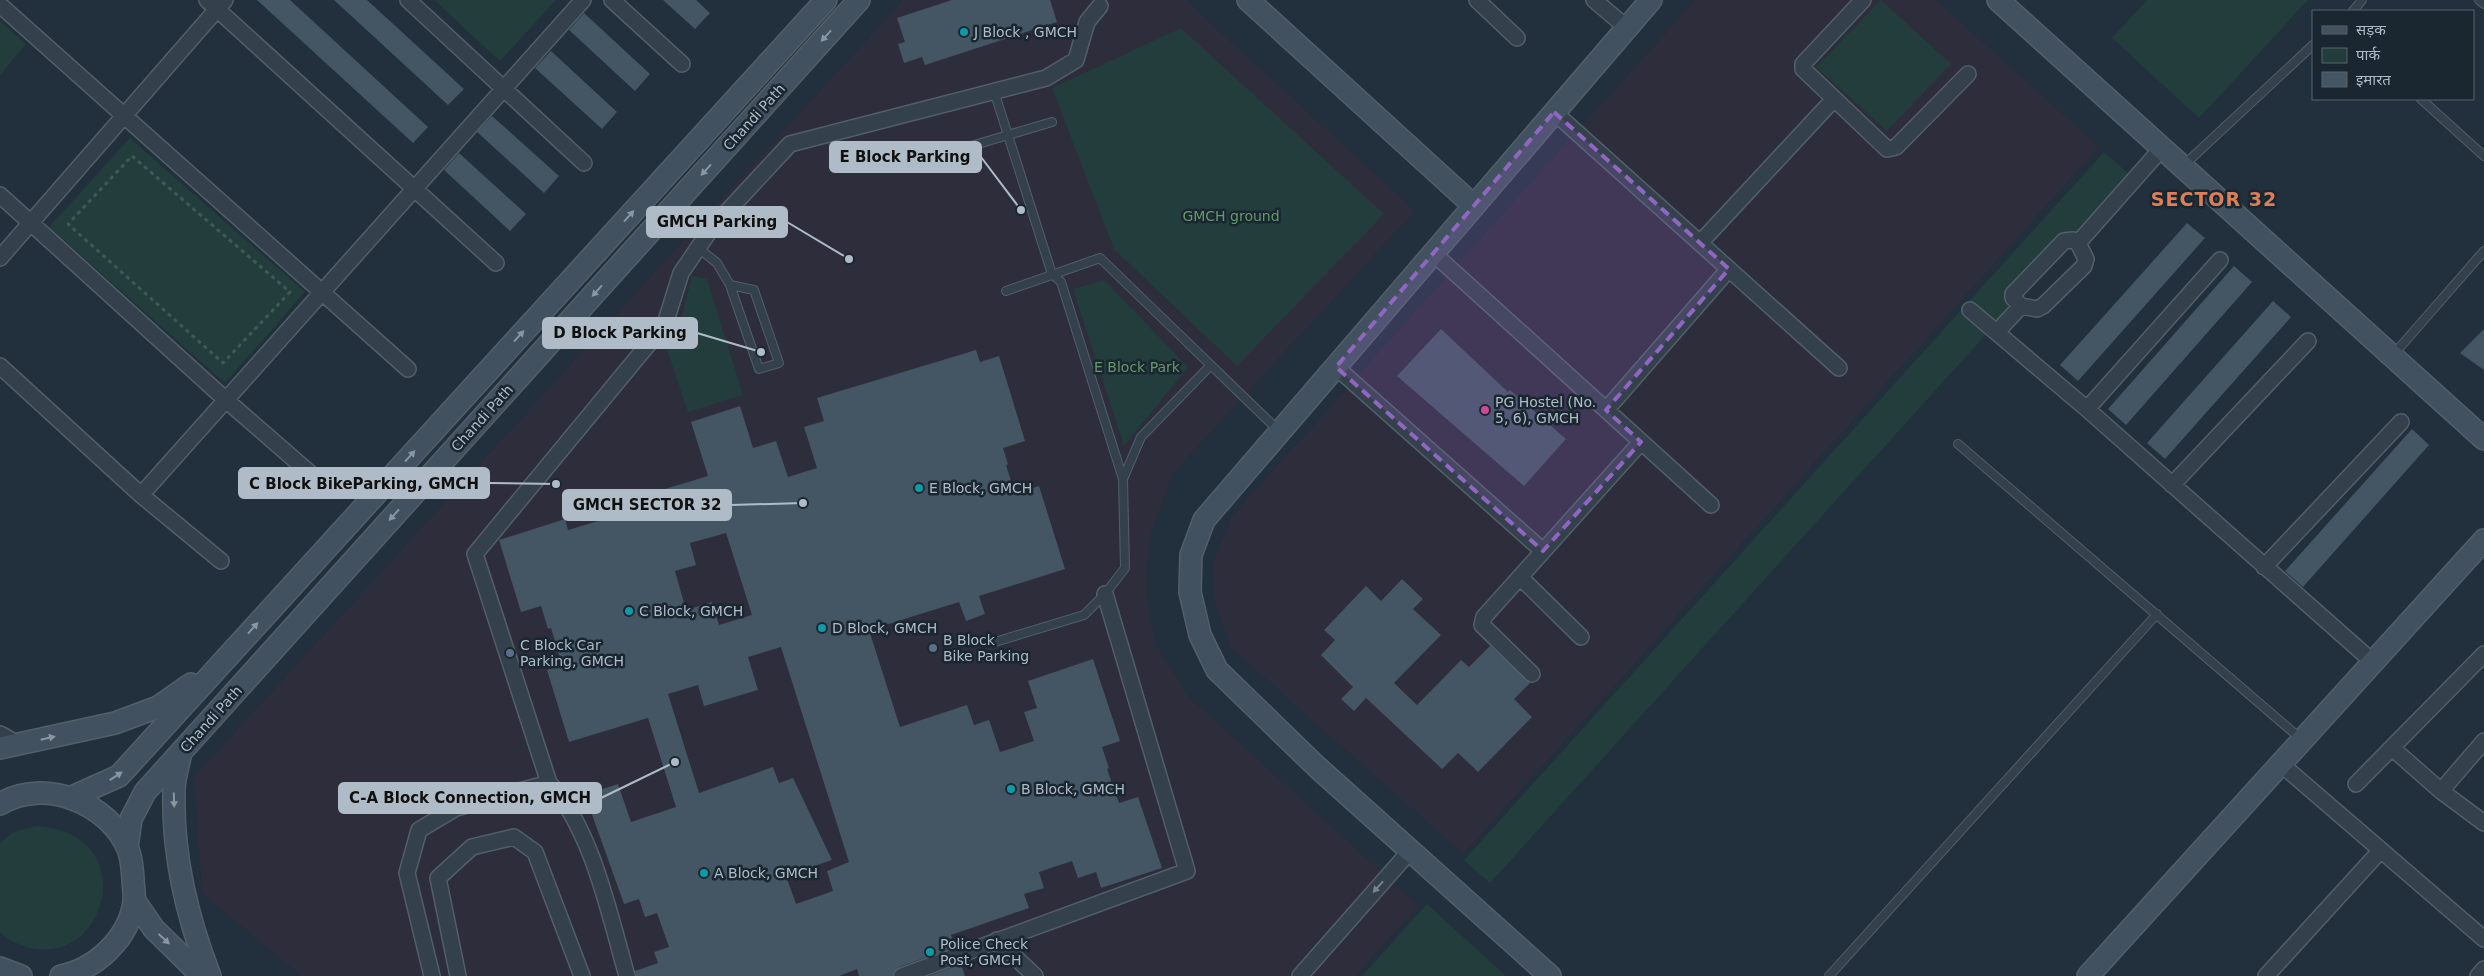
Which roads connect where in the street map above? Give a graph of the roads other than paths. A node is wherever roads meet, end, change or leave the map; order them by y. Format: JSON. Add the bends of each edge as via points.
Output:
{"nodes":[{"id":1,"x":408,"y":0,"type":"edge"},
{"id":2,"x":583,"y":0,"type":"edge"},
{"id":3,"x":612,"y":0,"type":"edge"},
{"id":4,"x":826,"y":0,"type":"edge"},
{"id":5,"x":859,"y":0,"type":"edge"},
{"id":6,"x":1248,"y":0,"type":"edge"},
{"id":7,"x":1477,"y":0,"type":"edge"},
{"id":8,"x":1594,"y":0,"type":"edge"},
{"id":9,"x":1651,"y":0,"type":"edge"},
{"id":10,"x":1863,"y":0,"type":"edge"},
{"id":11,"x":1998,"y":0,"type":"edge"},
{"id":12,"x":2362,"y":0,"type":"edge"},
{"id":13,"x":2479,"y":0,"type":"edge"},
{"id":14,"x":217,"y":3,"type":"edge"},
{"id":15,"x":2484,"y":4,"type":"edge"},
{"id":16,"x":0,"y":5,"type":"edge"},
{"id":17,"x":1100,"y":6,"type":"dead end"},
{"id":18,"x":2354,"y":10,"type":"edge"},
{"id":19,"x":1627,"y":28,"type":"junction"},
{"id":20,"x":1517,"y":38,"type":"dead end"},
{"id":21,"x":2312,"y":46,"type":"edge"},
{"id":22,"x":682,"y":64,"type":"dead end"},
{"id":23,"x":1968,"y":74,"type":"dead end"},
{"id":24,"x":504,"y":89,"type":"junction"},
{"id":25,"x":994,"y":91,"type":"junction"},
{"id":26,"x":1834,"y":99,"type":"junction"},
{"id":27,"x":2422,"y":100,"type":"edge"},
{"id":28,"x":1554,"y":112,"type":"junction"},
{"id":29,"x":124,"y":116,"type":"junction"},
{"id":30,"x":1052,"y":122,"type":"dead end"},
{"id":31,"x":1008,"y":136,"type":"junction"},
{"id":32,"x":2163,"y":148,"type":"junction"},
{"id":33,"x":961,"y":149,"type":"dead end"},
{"id":34,"x":2484,"y":156,"type":"edge"},
{"id":35,"x":584,"y":163,"type":"dead end"},
{"id":36,"x":2183,"y":166,"type":"junction"},
{"id":37,"x":414,"y":189,"type":"junction"},
{"id":38,"x":0,"y":195,"type":"edge"},
{"id":39,"x":1474,"y":206,"type":"junction"},
{"id":40,"x":31,"y":222,"type":"junction"},
{"id":41,"x":1700,"y":243,"type":"junction"},
{"id":42,"x":2078,"y":243,"type":"junction"},
{"id":43,"x":697,"y":247,"type":"junction"},
{"id":44,"x":2484,"y":251,"type":"edge"},
{"id":45,"x":1433,"y":253,"type":"junction"},
{"id":46,"x":0,"y":258,"type":"edge"},
{"id":47,"x":2220,"y":260,"type":"dead end"},
{"id":48,"x":496,"y":263,"type":"dead end"},
{"id":49,"x":1729,"y":269,"type":"junction"},
{"id":50,"x":1052,"y":274,"type":"junction"},
{"id":51,"x":730,"y":285,"type":"junction"},
{"id":52,"x":322,"y":292,"type":"junction"},
{"id":53,"x":1006,"y":292,"type":"dead end"},
{"id":54,"x":2021,"y":306,"type":"junction"},
{"id":55,"x":1970,"y":310,"type":"dead end"},
{"id":56,"x":1997,"y":332,"type":"junction"},
{"id":57,"x":2308,"y":341,"type":"dead end"},
{"id":58,"x":2392,"y":356,"type":"junction"},
{"id":59,"x":1211,"y":365,"type":"junction"},
{"id":60,"x":0,"y":366,"type":"edge"},
{"id":61,"x":1336,"y":367,"type":"junction"},
{"id":62,"x":1839,"y":368,"type":"dead end"},
{"id":63,"x":408,"y":369,"type":"dead end"},
{"id":64,"x":226,"y":400,"type":"junction"},
{"id":65,"x":2087,"y":409,"type":"junction"},
{"id":66,"x":1606,"y":410,"type":"junction"},
{"id":67,"x":2401,"y":422,"type":"dead end"},
{"id":68,"x":1280,"y":432,"type":"junction"},
{"id":69,"x":2484,"y":439,"type":"edge"},
{"id":70,"x":1641,"y":442,"type":"junction"},
{"id":71,"x":1958,"y":444,"type":"dead end"},
{"id":72,"x":311,"y":474,"type":"dead end"},
{"id":73,"x":1123,"y":479,"type":"junction"},
{"id":74,"x":2172,"y":485,"type":"junction"},
{"id":75,"x":141,"y":495,"type":"junction"},
{"id":76,"x":1711,"y":505,"type":"dead end"},
{"id":77,"x":2484,"y":540,"type":"edge"},
{"id":78,"x":1543,"y":550,"type":"junction"},
{"id":79,"x":221,"y":562,"type":"dead end"},
{"id":80,"x":2264,"y":567,"type":"junction"},
{"id":81,"x":1520,"y":577,"type":"junction"},
{"id":82,"x":1105,"y":594,"type":"junction"},
{"id":83,"x":2157,"y":614,"type":"junction"},
{"id":84,"x":1581,"y":636,"type":"dead end"},
{"id":85,"x":995,"y":642,"type":"dead end"},
{"id":86,"x":2484,"y":654,"type":"edge"},
{"id":87,"x":2373,"y":662,"type":"junction"},
{"id":88,"x":220,"y":664,"type":"junction"},
{"id":89,"x":1532,"y":674,"type":"dead end"},
{"id":90,"x":0,"y":734,"type":"edge"},
{"id":91,"x":2302,"y":740,"type":"junction"},
{"id":92,"x":2484,"y":741,"type":"edge"},
{"id":93,"x":10,"y":746,"type":"edge"},
{"id":94,"x":2392,"y":748,"type":"junction"},
{"id":95,"x":181,"y":752,"type":"junction"},
{"id":96,"x":2281,"y":764,"type":"junction"},
{"id":97,"x":550,"y":783,"type":"junction"},
{"id":98,"x":2356,"y":784,"type":"dead end"},
{"id":99,"x":2441,"y":791,"type":"junction"},
{"id":100,"x":72,"y":797,"type":"junction"},
{"id":101,"x":2,"y":800,"type":"edge"},
{"id":102,"x":2484,"y":823,"type":"edge"},
{"id":103,"x":127,"y":847,"type":"junction"},
{"id":104,"x":2381,"y":850,"type":"junction"},
{"id":105,"x":1410,"y":851,"type":"junction"},
{"id":106,"x":134,"y":900,"type":"junction"},
{"id":107,"x":2484,"y":939,"type":"edge"},
{"id":108,"x":997,"y":940,"type":"junction"},
{"id":109,"x":2484,"y":969,"type":"edge"},
{"id":110,"x":69,"y":975,"type":"edge"},
{"id":111,"x":202,"y":976,"type":"edge"},
{"id":112,"x":210,"y":976,"type":"edge"},
{"id":113,"x":432,"y":976,"type":"edge"},
{"id":114,"x":458,"y":976,"type":"edge"},
{"id":115,"x":582,"y":976,"type":"edge"},
{"id":116,"x":627,"y":976,"type":"edge"},
{"id":117,"x":902,"y":976,"type":"edge"},
{"id":118,"x":1035,"y":976,"type":"edge"},
{"id":119,"x":1300,"y":976,"type":"edge"},
{"id":120,"x":1550,"y":976,"type":"edge"},
{"id":121,"x":1829,"y":976,"type":"edge"},
{"id":122,"x":2088,"y":976,"type":"edge"},
{"id":123,"x":2266,"y":976,"type":"edge"},
{"id":124,"x":2478,"y":976,"type":"edge"}],
"edges":[{"from":1,"to":24,"type":"street"},
{"from":2,"to":24,"type":"street"},
{"from":3,"to":22,"type":"street"},
{"from":88,"to":4,"type":"main road","name":"Chandi Path","one_way":true},
{"from":5,"to":95,"type":"main road","name":"Chandi Path","one_way":true},
{"from":6,"to":39,"type":"main road"},
{"from":7,"to":20,"type":"street"},
{"from":8,"to":19,"type":"street"},
{"from":9,"to":19,"type":"main road"},
{"from":10,"to":26,"type":"street","via":[[1803,64],[1807,74]]},
{"from":11,"to":32,"type":"main road"},
{"from":12,"to":18,"type":"lane"},
{"from":13,"to":15,"type":"lane"},
{"from":14,"to":29,"type":"street"},
{"from":14,"to":37,"type":"street"},
{"from":16,"to":29,"type":"street"},
{"from":17,"to":25,"type":"street","via":[[1087,22],[1076,60],[1046,78]]},
{"from":19,"to":28,"type":"main road"},
{"from":21,"to":36,"type":"lane"},
{"from":23,"to":26,"type":"street","via":[[1892,150],[1887,149]]},
{"from":24,"to":35,"type":"street"},
{"from":24,"to":37,"type":"street"},
{"from":25,"to":31,"type":"lane"},
{"from":25,"to":43,"type":"street","via":[[790,144]]},
{"from":26,"to":41,"type":"street"},
{"from":27,"to":34,"type":"lane"},
{"from":28,"to":39,"type":"main road"},
{"from":28,"to":41,"type":"street"},
{"from":29,"to":40,"type":"street"},
{"from":29,"to":52,"type":"street"},
{"from":30,"to":31,"type":"lane"},
{"from":31,"to":33,"type":"lane"},
{"from":31,"to":50,"type":"lane"},
{"from":32,"to":36,"type":"main road"},
{"from":32,"to":42,"type":"street"},
{"from":36,"to":58,"type":"main road"},
{"from":37,"to":48,"type":"street"},
{"from":37,"to":52,"type":"street"},
{"from":38,"to":40,"type":"street"},
{"from":39,"to":45,"type":"main road"},
{"from":40,"to":46,"type":"street"},
{"from":40,"to":64,"type":"street"},
{"from":41,"to":49,"type":"street"},
{"from":42,"to":54,"type":"street","via":[[2064,241],[2013,294]]},
{"from":42,"to":54,"type":"street","via":[[2086,259],[2084,266],[2043,306],[2037,309]]},
{"from":43,"to":51,"type":"lane","via":[[717,263]]},
{"from":43,"to":97,"type":"street","via":[[681,273],[665,324],[475,554]]},
{"from":44,"to":58,"type":"lane"},
{"from":45,"to":61,"type":"main road"},
{"from":45,"to":66,"type":"street"},
{"from":47,"to":65,"type":"street"},
{"from":49,"to":62,"type":"street"},
{"from":49,"to":66,"type":"street"},
{"from":50,"to":53,"type":"lane"},
{"from":50,"to":59,"type":"lane","via":[[1100,258]]},
{"from":50,"to":73,"type":"lane","via":[[1061,282]]},
{"from":51,"to":51,"type":"lane","via":[[759,369],[779,363],[754,290]]},
{"from":52,"to":63,"type":"street"},
{"from":52,"to":64,"type":"street"},
{"from":54,"to":56,"type":"street"},
{"from":55,"to":56,"type":"street"},
{"from":56,"to":65,"type":"street"},
{"from":57,"to":74,"type":"street"},
{"from":58,"to":69,"type":"main road"},
{"from":59,"to":68,"type":"lane"},
{"from":59,"to":73,"type":"lane","via":[[1142,436]]},
{"from":60,"to":75,"type":"street"},
{"from":61,"to":68,"type":"main road"},
{"from":61,"to":78,"type":"street"},
{"from":64,"to":72,"type":"street"},
{"from":64,"to":75,"type":"street"},
{"from":65,"to":74,"type":"street"},
{"from":66,"to":70,"type":"street"},
{"from":67,"to":80,"type":"street"},
{"from":68,"to":105,"type":"main road","via":[[1204,520],[1191,555],[1190,592],[1200,634],[1217,670]]},
{"from":70,"to":76,"type":"street"},
{"from":70,"to":78,"type":"street"},
{"from":71,"to":83,"type":"lane"},
{"from":73,"to":82,"type":"lane","via":[[1125,568]]},
{"from":74,"to":80,"type":"street"},
{"from":75,"to":79,"type":"street"},
{"from":77,"to":87,"type":"main road"},
{"from":78,"to":81,"type":"street"},
{"from":80,"to":87,"type":"street"},
{"from":81,"to":84,"type":"street"},
{"from":81,"to":89,"type":"street","via":[[1484,616],[1482,624]]},
{"from":82,"to":85,"type":"lane","via":[[1084,615]]},
{"from":82,"to":108,"type":"street","via":[[1186,870]]},
{"from":83,"to":91,"type":"lane"},
{"from":83,"to":121,"type":"lane"},
{"from":86,"to":94,"type":"street"},
{"from":87,"to":91,"type":"main road"},
{"from":93,"to":88,"type":"main road","one_way":true,"via":[[114,723],[158,707]]},
{"from":100,"to":88,"type":"main road","name":"Chandi Path","one_way":true,"via":[[119,776]]},
{"from":90,"to":93,"type":"street"},
{"from":91,"to":96,"type":"main road"},
{"from":92,"to":99,"type":"street"},
{"from":94,"to":98,"type":"street"},
{"from":94,"to":99,"type":"street"},
{"from":95,"to":103,"type":"main road","name":"Chandi Path","via":[[145,792],[131,819]]},
{"from":95,"to":112,"type":"main road","one_way":true,"via":[[174,788],[175,834],[186,904]]},
{"from":96,"to":104,"type":"street"},
{"from":96,"to":122,"type":"main road"},
{"from":97,"to":113,"type":"street","via":[[456,808],[419,830],[406,873]]},
{"from":97,"to":116,"type":"street","via":[[562,796],[597,873]]},
{"from":99,"to":102,"type":"street"},
{"from":100,"to":101,"type":"main road","via":[[46,793]]},
{"from":100,"to":103,"type":"main road","via":[[85,803],[117,830]]},
{"from":103,"to":106,"type":"main road","via":[[132,859]]},
{"from":104,"to":107,"type":"street"},
{"from":104,"to":123,"type":"street"},
{"from":105,"to":119,"type":"street","one_way":true},
{"from":105,"to":120,"type":"main road"},
{"from":106,"to":110,"type":"main road","via":[[121,936],[103,956]]},
{"from":106,"to":111,"type":"main road","one_way":true,"via":[[154,930]]},
{"from":108,"to":117,"type":"street"},
{"from":108,"to":118,"type":"street"},
{"from":109,"to":124,"type":"street"},
{"from":114,"to":115,"type":"street","via":[[438,878],[472,847],[514,837],[535,852]]}]}
